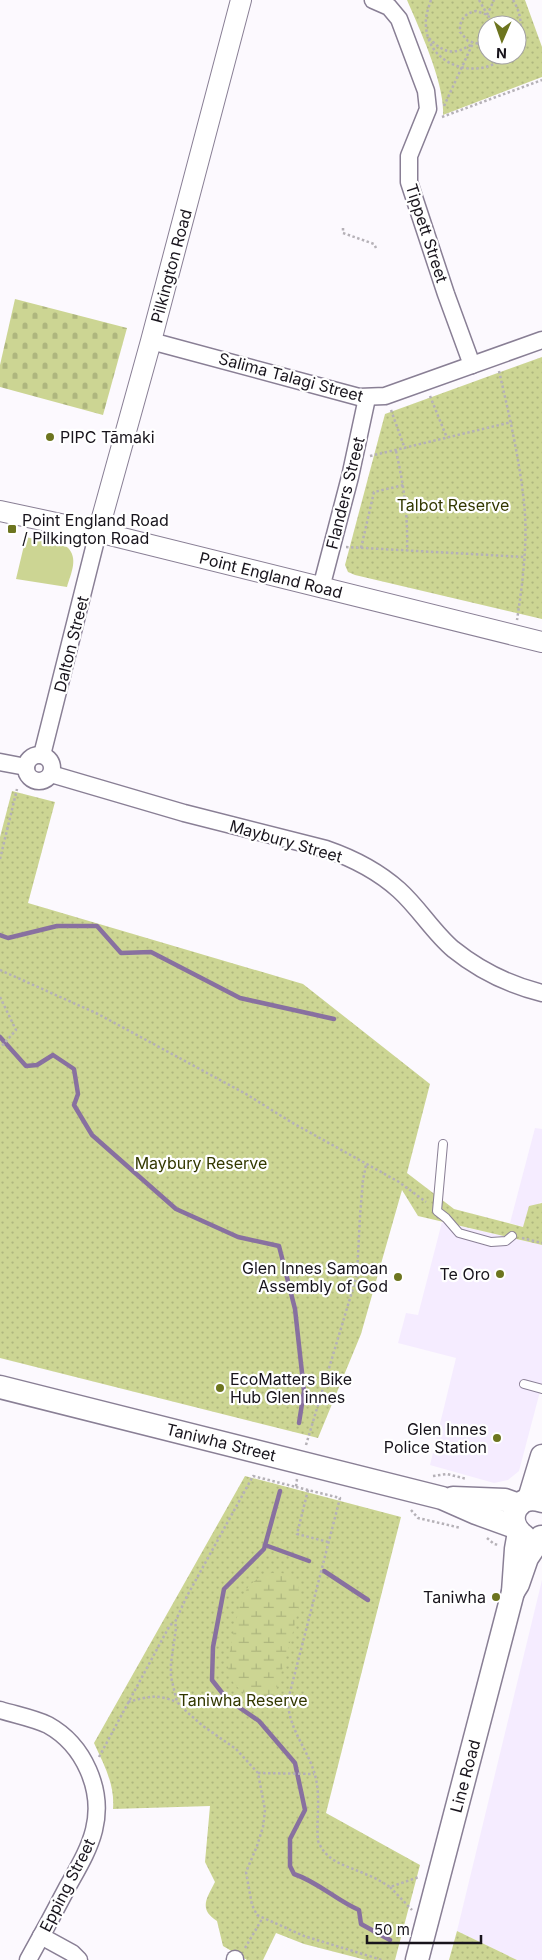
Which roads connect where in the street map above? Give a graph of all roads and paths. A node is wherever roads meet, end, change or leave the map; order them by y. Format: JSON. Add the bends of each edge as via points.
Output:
{"nodes":[{"id":1,"x":241,"y":0,"type":"edge"},
{"id":2,"x":373,"y":0,"type":"edge"},
{"id":3,"x":431,"y":0,"type":"edge"},
{"id":4,"x":479,"y":0,"type":"edge"},
{"id":5,"x":494,"y":0,"type":"edge"},
{"id":6,"x":513,"y":0,"type":"edge"},
{"id":7,"x":487,"y":14,"type":"junction"},
{"id":8,"x":520,"y":15,"type":"edge"},
{"id":9,"x":428,"y":38,"type":"junction"},
{"id":10,"x":473,"y":44,"type":"junction"},
{"id":11,"x":477,"y":44,"type":"edge"},
{"id":12,"x":493,"y":65,"type":"edge"},
{"id":13,"x":462,"y":67,"type":"junction"},
{"id":14,"x":542,"y":80,"type":"edge"},
{"id":15,"x":442,"y":110,"type":"dead end"},
{"id":16,"x":440,"y":118,"type":"dead end"},
{"id":17,"x":343,"y":228,"type":"dead end"},
{"id":18,"x":376,"y":248,"type":"dead end"},
{"id":19,"x":542,"y":340,"type":"edge"},
{"id":20,"x":152,"y":341,"type":"junction"},
{"id":21,"x":472,"y":365,"type":"junction"},
{"id":22,"x":498,"y":369,"type":"dead end"},
{"id":23,"x":428,"y":390,"type":"dead end"},
{"id":24,"x":367,"y":398,"type":"junction"},
{"id":25,"x":389,"y":406,"type":"dead end"},
{"id":26,"x":512,"y":422,"type":"junction"},
{"id":27,"x":447,"y":438,"type":"junction"},
{"id":28,"x":405,"y":448,"type":"junction"},
{"id":29,"x":396,"y":451,"type":"junction"},
{"id":30,"x":370,"y":456,"type":"dead end"},
{"id":31,"x":404,"y":485,"type":"junction"},
{"id":32,"x":0,"y":511,"type":"edge"},
{"id":33,"x":98,"y":532,"type":"junction"},
{"id":34,"x":346,"y":547,"type":"dead end"},
{"id":35,"x":361,"y":548,"type":"junction"},
{"id":36,"x":407,"y":551,"type":"junction"},
{"id":37,"x":524,"y":557,"type":"junction"},
{"id":38,"x":321,"y":588,"type":"junction"},
{"id":39,"x":517,"y":623,"type":"dead end"},
{"id":40,"x":542,"y":642,"type":"edge"},
{"id":41,"x":42,"y":755,"type":"junction"},
{"id":42,"x":0,"y":762,"type":"edge"},
{"id":43,"x":26,"y":767,"type":"junction"},
{"id":44,"x":51,"y":774,"type":"junction"},
{"id":45,"x":17,"y":789,"type":"dead end"},
{"id":46,"x":0,"y":859,"type":"edge"},
{"id":47,"x":0,"y":970,"type":"edge"},
{"id":48,"x":542,"y":993,"type":"edge"},
{"id":49,"x":0,"y":997,"type":"edge"},
{"id":50,"x":0,"y":1048,"type":"edge"},
{"id":51,"x":443,"y":1144,"type":"dead end"},
{"id":52,"x":366,"y":1165,"type":"junction"},
{"id":53,"x":437,"y":1211,"type":"junction"},
{"id":54,"x":512,"y":1236,"type":"dead end"},
{"id":55,"x":524,"y":1384,"type":"dead end"},
{"id":56,"x":0,"y":1387,"type":"edge"},
{"id":57,"x":542,"y":1389,"type":"edge"},
{"id":58,"x":305,"y":1447,"type":"dead end"},
{"id":59,"x":542,"y":1456,"type":"edge"},
{"id":60,"x":298,"y":1478,"type":"dead end"},
{"id":61,"x":296,"y":1487,"type":"junction"},
{"id":62,"x":308,"y":1490,"type":"junction"},
{"id":63,"x":442,"y":1498,"type":"junction"},
{"id":64,"x":530,"y":1502,"type":"edge"},
{"id":65,"x":418,"y":1518,"type":"dead end"},
{"id":66,"x":463,"y":1529,"type":"dead end"},
{"id":67,"x":480,"y":1534,"type":"dead end"},
{"id":68,"x":512,"y":1535,"type":"junction"},
{"id":69,"x":541,"y":1536,"type":"edge"},
{"id":70,"x":328,"y":1542,"type":"junction"},
{"id":71,"x":513,"y":1592,"type":"junction"},
{"id":72,"x":175,"y":1622,"type":"junction"},
{"id":73,"x":128,"y":1702,"type":"junction"},
{"id":74,"x":177,"y":1702,"type":"junction"},
{"id":75,"x":0,"y":1710,"type":"edge"},
{"id":76,"x":98,"y":1758,"type":"dead end"},
{"id":77,"x":258,"y":1773,"type":"junction"},
{"id":78,"x":315,"y":1774,"type":"junction"},
{"id":79,"x":420,"y":1876,"type":"dead end"},
{"id":80,"x":390,"y":1887,"type":"junction"},
{"id":81,"x":417,"y":1916,"type":"dead end"},
{"id":82,"x":262,"y":1919,"type":"junction"},
{"id":83,"x":41,"y":1936,"type":"junction"},
{"id":84,"x":28,"y":1960,"type":"edge"},
{"id":85,"x":80,"y":1960,"type":"edge"},
{"id":86,"x":235,"y":1960,"type":"edge"},
{"id":87,"x":382,"y":1960,"type":"edge"},
{"id":88,"x":417,"y":1960,"type":"edge"}],
"edges":[{"from":1,"to":20,"type":"street","name":"Pilkington Road"},
{"from":2,"to":21,"type":"street","name":"Tippett Street","via":[[389,7],[399,19],[426,91],[428,109],[409,156],[409,182]]},
{"from":3,"to":9,"type":"path","via":[[426,13]]},
{"from":4,"to":7,"type":"path"},
{"from":5,"to":7,"type":"path"},
{"from":6,"to":8,"type":"path"},
{"from":7,"to":10,"type":"path","via":[[470,12],[461,20],[463,37]]},
{"from":9,"to":10,"type":"path","via":[[440,49],[452,52]]},
{"from":9,"to":13,"type":"path","via":[[447,63]]},
{"from":10,"to":11,"type":"path"},
{"from":10,"to":13,"type":"path"},
{"from":12,"to":13,"type":"path","via":[[475,69]]},
{"from":13,"to":15,"type":"path"},
{"from":14,"to":16,"type":"path"},
{"from":17,"to":18,"type":"path","via":[[343,233],[374,244]]},
{"from":19,"to":21,"type":"street","name":"Salima Talagi Street"},
{"from":20,"to":24,"type":"street","name":"Salima Talagi Street"},
{"from":20,"to":33,"type":"street","name":"Pilkington Road"},
{"from":21,"to":24,"type":"street","name":"Salima Talagi Street","via":[[385,396]]},
{"from":22,"to":26,"type":"path"},
{"from":23,"to":27,"type":"path"},
{"from":24,"to":38,"type":"street","name":"Flanders Street"},
{"from":25,"to":28,"type":"path"},
{"from":26,"to":27,"type":"path"},
{"from":26,"to":37,"type":"path","via":[[524,503]]},
{"from":27,"to":28,"type":"path"},
{"from":28,"to":29,"type":"path"},
{"from":29,"to":30,"type":"path"},
{"from":29,"to":31,"type":"path"},
{"from":31,"to":35,"type":"path","via":[[374,492]]},
{"from":31,"to":36,"type":"path","via":[[408,517]]},
{"from":32,"to":33,"type":"street","name":"Point England Road"},
{"from":33,"to":38,"type":"street","name":"Point England Road"},
{"from":33,"to":41,"type":"street","name":"Dalton Street"},
{"from":34,"to":35,"type":"path"},
{"from":35,"to":36,"type":"path"},
{"from":36,"to":37,"type":"path"},
{"from":37,"to":39,"type":"path"},
{"from":38,"to":40,"type":"street","name":"Point England Road"},
{"from":41,"to":43,"type":"street","via":[[31,758]]},
{"from":41,"to":44,"type":"street","via":[[51,763]]},
{"from":42,"to":43,"type":"street"},
{"from":43,"to":44,"type":"street","via":[[28,776],[35,782],[44,781]]},
{"from":44,"to":48,"type":"street","name":"Maybury Street","via":[[348,857],[399,890],[442,939],[466,959],[505,981]]},
{"from":45,"to":46,"type":"path"},
{"from":47,"to":52,"type":"path","via":[[98,1014],[246,1094]]},
{"from":49,"to":50,"type":"path","via":[[16,1030]]},
{"from":51,"to":53,"type":"lane"},
{"from":52,"to":53,"type":"path","via":[[399,1182]]},
{"from":52,"to":58,"type":"path","via":[[357,1275]]},
{"from":53,"to":54,"type":"lane","via":[[459,1233],[491,1242],[506,1242]]},
{"from":55,"to":57,"type":"lane"},
{"from":56,"to":63,"type":"main road","name":"Taniwha Street"},
{"from":59,"to":64,"type":"main road"},
{"from":60,"to":61,"type":"path"},
{"from":61,"to":62,"type":"path"},
{"from":61,"to":72,"type":"path","via":[[253,1476]]},
{"from":62,"to":70,"type":"path","via":[[297,1534]]},
{"from":62,"to":70,"type":"path","via":[[340,1498]]},
{"from":63,"to":64,"type":"main road","name":"Taniwha Street"},
{"from":63,"to":68,"type":"main road","name":"Taniwha Street","via":[[476,1513]]},
{"from":64,"to":68,"type":"main road","name":"Line Road","via":[[514,1515]]},
{"from":65,"to":66,"type":"path"},
{"from":67,"to":68,"type":"path","via":[[494,1544]]},
{"from":68,"to":69,"type":"main road","name":"Taniwha Street"},
{"from":68,"to":71,"type":"main road","name":"Line Road","via":[[516,1548]]},
{"from":69,"to":71,"type":"main road","name":"Line Road","via":[[527,1558]]},
{"from":70,"to":78,"type":"path","via":[[288,1700],[289,1719]]},
{"from":71,"to":88,"type":"main road","name":"Line Road"},
{"from":72,"to":73,"type":"path","via":[[170,1625]]},
{"from":72,"to":74,"type":"path","via":[[171,1677]]},
{"from":73,"to":74,"type":"path","via":[[162,1696]]},
{"from":73,"to":76,"type":"path"},
{"from":74,"to":77,"type":"path","via":[[202,1726],[236,1749]]},
{"from":75,"to":83,"type":"street","name":"Epping Street","via":[[39,1721],[57,1731],[79,1754],[93,1783],[96,1808],[92,1836]]},
{"from":77,"to":78,"type":"path"},
{"from":77,"to":82,"type":"path","via":[[264,1802],[263,1827],[246,1877],[254,1911]]},
{"from":78,"to":80,"type":"path","via":[[316,1827],[321,1848],[337,1864]]},
{"from":79,"to":80,"type":"path"},
{"from":80,"to":81,"type":"path"},
{"from":82,"to":86,"type":"path","via":[[241,1956]]},
{"from":82,"to":87,"type":"path","via":[[304,1936]]},
{"from":83,"to":84,"type":"street","name":"Epping Street"},
{"from":83,"to":85,"type":"street"}]}
